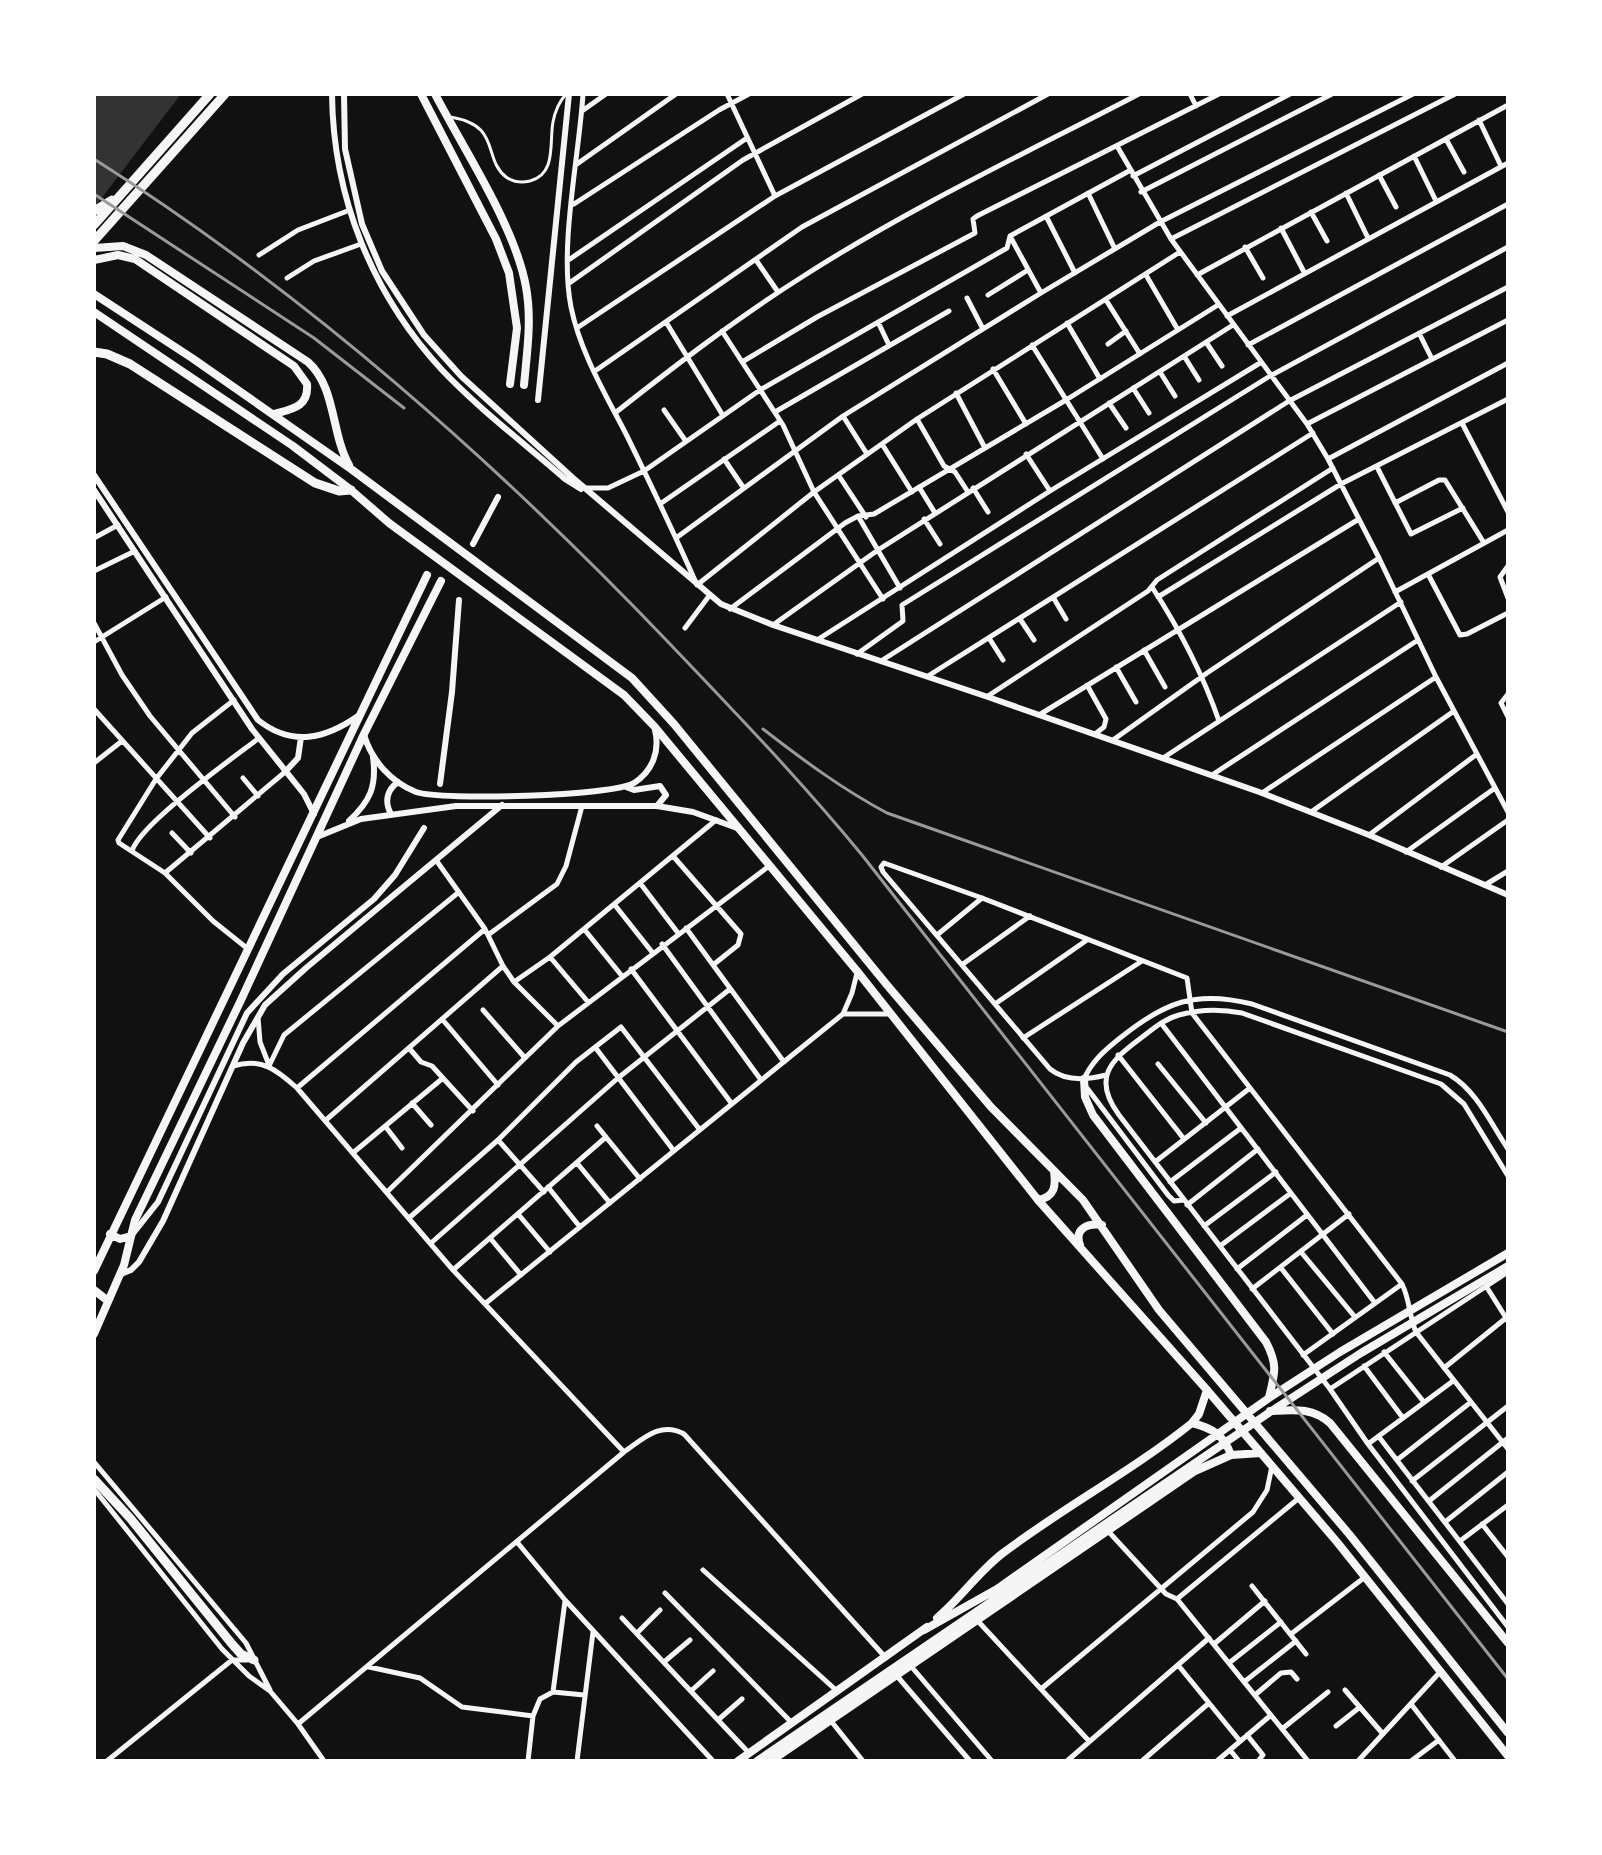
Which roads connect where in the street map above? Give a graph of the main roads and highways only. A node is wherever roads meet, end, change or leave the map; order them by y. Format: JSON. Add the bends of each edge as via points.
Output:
{"nodes":[{"id":1,"x":210,"y":94,"type":"edge"},
{"id":2,"x":225,"y":94,"type":"edge"},
{"id":3,"x":421,"y":94,"type":"edge"},
{"id":4,"x":435,"y":94,"type":"edge"},
{"id":5,"x":122,"y":194,"type":"junction"},
{"id":6,"x":94,"y":211,"type":"edge"},
{"id":7,"x":94,"y":225,"type":"edge"},
{"id":8,"x":94,"y":241,"type":"edge"},
{"id":9,"x":94,"y":248,"type":"edge"},
{"id":10,"x":94,"y":260,"type":"edge"},
{"id":11,"x":94,"y":294,"type":"edge"},
{"id":12,"x":94,"y":312,"type":"edge"},
{"id":13,"x":94,"y":352,"type":"edge"},
{"id":14,"x":510,"y":384,"type":"dead end"},
{"id":15,"x":524,"y":385,"type":"dead end"},
{"id":16,"x":274,"y":414,"type":"junction"},
{"id":17,"x":351,"y":469,"type":"junction"},
{"id":18,"x":351,"y":490,"type":"junction"},
{"id":19,"x":427,"y":575,"type":"dead end"},
{"id":20,"x":441,"y":581,"type":"dead end"},
{"id":21,"x":1084,"y":1079,"type":"road end"},
{"id":22,"x":1054,"y":1171,"type":"junction"},
{"id":23,"x":1038,"y":1200,"type":"junction"},
{"id":24,"x":1102,"y":1225,"type":"junction"},
{"id":25,"x":110,"y":1234,"type":"junction"},
{"id":26,"x":131,"y":1236,"type":"junction"},
{"id":27,"x":1080,"y":1247,"type":"junction"},
{"id":28,"x":1508,"y":1253,"type":"edge"},
{"id":29,"x":1508,"y":1269,"type":"edge"},
{"id":30,"x":94,"y":1271,"type":"edge"},
{"id":31,"x":94,"y":1290,"type":"edge"},
{"id":32,"x":108,"y":1301,"type":"junction"},
{"id":33,"x":94,"y":1334,"type":"edge"},
{"id":34,"x":1207,"y":1390,"type":"junction"},
{"id":35,"x":1269,"y":1398,"type":"junction"},
{"id":36,"x":1270,"y":1412,"type":"junction"},
{"id":37,"x":1192,"y":1423,"type":"junction"},
{"id":38,"x":1261,"y":1453,"type":"junction"},
{"id":39,"x":1231,"y":1455,"type":"junction"},
{"id":40,"x":94,"y":1479,"type":"edge"},
{"id":41,"x":1095,"y":1529,"type":"junction"},
{"id":42,"x":986,"y":1612,"type":"junction"},
{"id":43,"x":924,"y":1630,"type":"junction"},
{"id":44,"x":1508,"y":1643,"type":"edge"},
{"id":45,"x":254,"y":1660,"type":"road end"},
{"id":46,"x":849,"y":1685,"type":"junction"},
{"id":47,"x":861,"y":1699,"type":"junction"},
{"id":48,"x":1508,"y":1733,"type":"edge"},
{"id":49,"x":1508,"y":1756,"type":"edge"},
{"id":50,"x":738,"y":1761,"type":"edge"},
{"id":51,"x":757,"y":1761,"type":"edge"},
{"id":52,"x":771,"y":1761,"type":"edge"}],
"edges":[{"from":1,"to":5,"type":"highway"},
{"from":2,"to":8,"type":"highway"},
{"from":3,"to":14,"type":"main road","via":[[509,273],[517,328]]},
{"from":4,"to":15,"type":"main road","via":[[507,230],[521,268],[529,327]]},
{"from":5,"to":6,"type":"highway"},
{"from":5,"to":7,"type":"highway"},
{"from":9,"to":17,"type":"main road","via":[[123,246],[146,255],[308,362],[323,383]]},
{"from":10,"to":16,"type":"main road","via":[[118,255],[135,259],[294,366],[307,384],[306,398],[294,409]]},
{"from":11,"to":16,"type":"main road"},
{"from":12,"to":18,"type":"main road"},
{"from":13,"to":18,"type":"highway","via":[[130,364],[308,479],[331,490]]},
{"from":16,"to":17,"type":"main road"},
{"from":17,"to":22,"type":"main road","via":[[632,678],[991,1107]]},
{"from":18,"to":23,"type":"main road","via":[[624,695],[654,726]]},
{"from":19,"to":25,"type":"main road"},
{"from":20,"to":26,"type":"main road","via":[[364,734]]},
{"from":21,"to":35,"type":"main road","via":[[1093,1115],[1266,1342],[1276,1369]]},
{"from":22,"to":23,"type":"main road","via":[[1053,1193]]},
{"from":22,"to":24,"type":"main road"},
{"from":23,"to":27,"type":"main road"},
{"from":24,"to":27,"type":"main road","via":[[1082,1228]]},
{"from":24,"to":48,"type":"main road","via":[[1159,1310],[1349,1534]]},
{"from":25,"to":26,"type":"main road","via":[[120,1239]]},
{"from":25,"to":30,"type":"main road"},
{"from":26,"to":32,"type":"main road"},
{"from":27,"to":34,"type":"main road"},
{"from":28,"to":35,"type":"main road"},
{"from":29,"to":36,"type":"main road","via":[[1353,1357]]},
{"from":31,"to":32,"type":"main road"},
{"from":32,"to":33,"type":"main road"},
{"from":34,"to":37,"type":"main road"},
{"from":34,"to":38,"type":"main road"},
{"from":35,"to":43,"type":"main road","via":[[997,1589]]},
{"from":36,"to":41,"type":"main road"},
{"from":36,"to":44,"type":"main road","via":[[1300,1410],[1324,1417]]},
{"from":37,"to":39,"type":"main road","via":[[1221,1436]]},
{"from":37,"to":43,"type":"main road","via":[[1006,1551]]},
{"from":38,"to":39,"type":"main road"},
{"from":38,"to":49,"type":"main road"},
{"from":39,"to":42,"type":"main road","via":[[1195,1471]]},
{"from":40,"to":45,"type":"highway","via":[[232,1644]]},
{"from":41,"to":42,"type":"main road","via":[[1089,1539]]},
{"from":41,"to":51,"type":"main road"},
{"from":42,"to":47,"type":"main road"},
{"from":43,"to":46,"type":"main road"},
{"from":46,"to":47,"type":"main road"},
{"from":46,"to":50,"type":"main road"},
{"from":47,"to":52,"type":"main road"}]}
